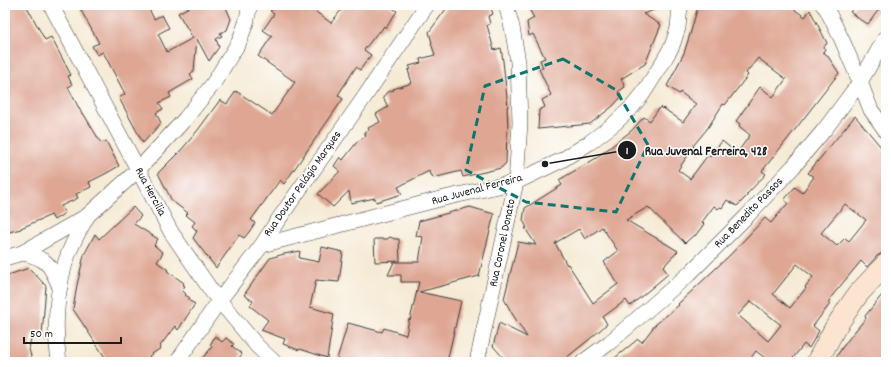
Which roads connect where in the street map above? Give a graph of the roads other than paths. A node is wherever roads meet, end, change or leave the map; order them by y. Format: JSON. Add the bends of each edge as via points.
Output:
{"nodes":[{"id":1,"x":50,"y":5,"type":"edge"},
{"id":2,"x":250,"y":5,"type":"edge"},
{"id":3,"x":427,"y":5,"type":"edge"},
{"id":4,"x":506,"y":5,"type":"edge"},
{"id":5,"x":680,"y":5,"type":"edge"},
{"id":6,"x":823,"y":5,"type":"edge"},
{"id":7,"x":886,"y":37,"type":"edge"},
{"id":8,"x":860,"y":82,"type":"junction"},
{"id":9,"x":886,"y":131,"type":"edge"},
{"id":10,"x":138,"y":170,"type":"junction"},
{"id":11,"x":516,"y":182,"type":"junction"},
{"id":12,"x":87,"y":216,"type":"junction"},
{"id":13,"x":262,"y":245,"type":"junction"},
{"id":14,"x":22,"y":253,"type":"junction"},
{"id":15,"x":5,"y":258,"type":"edge"},
{"id":16,"x":886,"y":264,"type":"edge"},
{"id":17,"x":60,"y":287,"type":"junction"},
{"id":18,"x":219,"y":301,"type":"junction"},
{"id":19,"x":59,"y":362,"type":"edge"},
{"id":20,"x":177,"y":362,"type":"edge"},
{"id":21,"x":274,"y":362,"type":"edge"},
{"id":22,"x":477,"y":362,"type":"edge"},
{"id":23,"x":583,"y":362,"type":"edge"},
{"id":24,"x":817,"y":362,"type":"edge"}],
"edges":[{"from":1,"to":10,"type":"street","name":"Rua Hercilia"},
{"from":2,"to":10,"type":"street","via":[[239,42],[213,84]]},
{"from":3,"to":13,"type":"street","name":"Rua Doutor Pelágio Marques"},
{"from":4,"to":11,"type":"street","name":"Rua Coronel Donato","via":[[518,62],[520,123]]},
{"from":5,"to":11,"type":"street","name":"Rua Juvenal Ferreira","via":[[678,28],[672,46],[632,107],[589,143],[562,160]]},
{"from":6,"to":8,"type":"street"},
{"from":7,"to":8,"type":"street","name":"Rua Benedito Passos"},
{"from":8,"to":9,"type":"street","via":[[871,110]]},
{"from":8,"to":23,"type":"street","name":"Rua Benedito Passos","via":[[816,140],[746,217],[667,294]]},
{"from":10,"to":12,"type":"street"},
{"from":10,"to":18,"type":"street","name":"Rua Hercilia","via":[[171,232]]},
{"from":11,"to":13,"type":"street","name":"Rua Juvenal Ferreira"},
{"from":11,"to":22,"type":"street","name":"Rua Coronel Donato"},
{"from":12,"to":14,"type":"street"},
{"from":12,"to":17,"type":"street","via":[[74,239]]},
{"from":13,"to":18,"type":"street","name":"Rua Doutor Pelágio Marques"},
{"from":14,"to":15,"type":"street"},
{"from":14,"to":17,"type":"street","via":[[43,260],[53,271]]},
{"from":16,"to":24,"type":"street","via":[[858,294],[835,328]]},
{"from":17,"to":19,"type":"street","via":[[57,322]]},
{"from":18,"to":20,"type":"street","name":"Rua Doutor Pelágio Marques"},
{"from":18,"to":21,"type":"street","name":"Rua Hercilia"}]}
